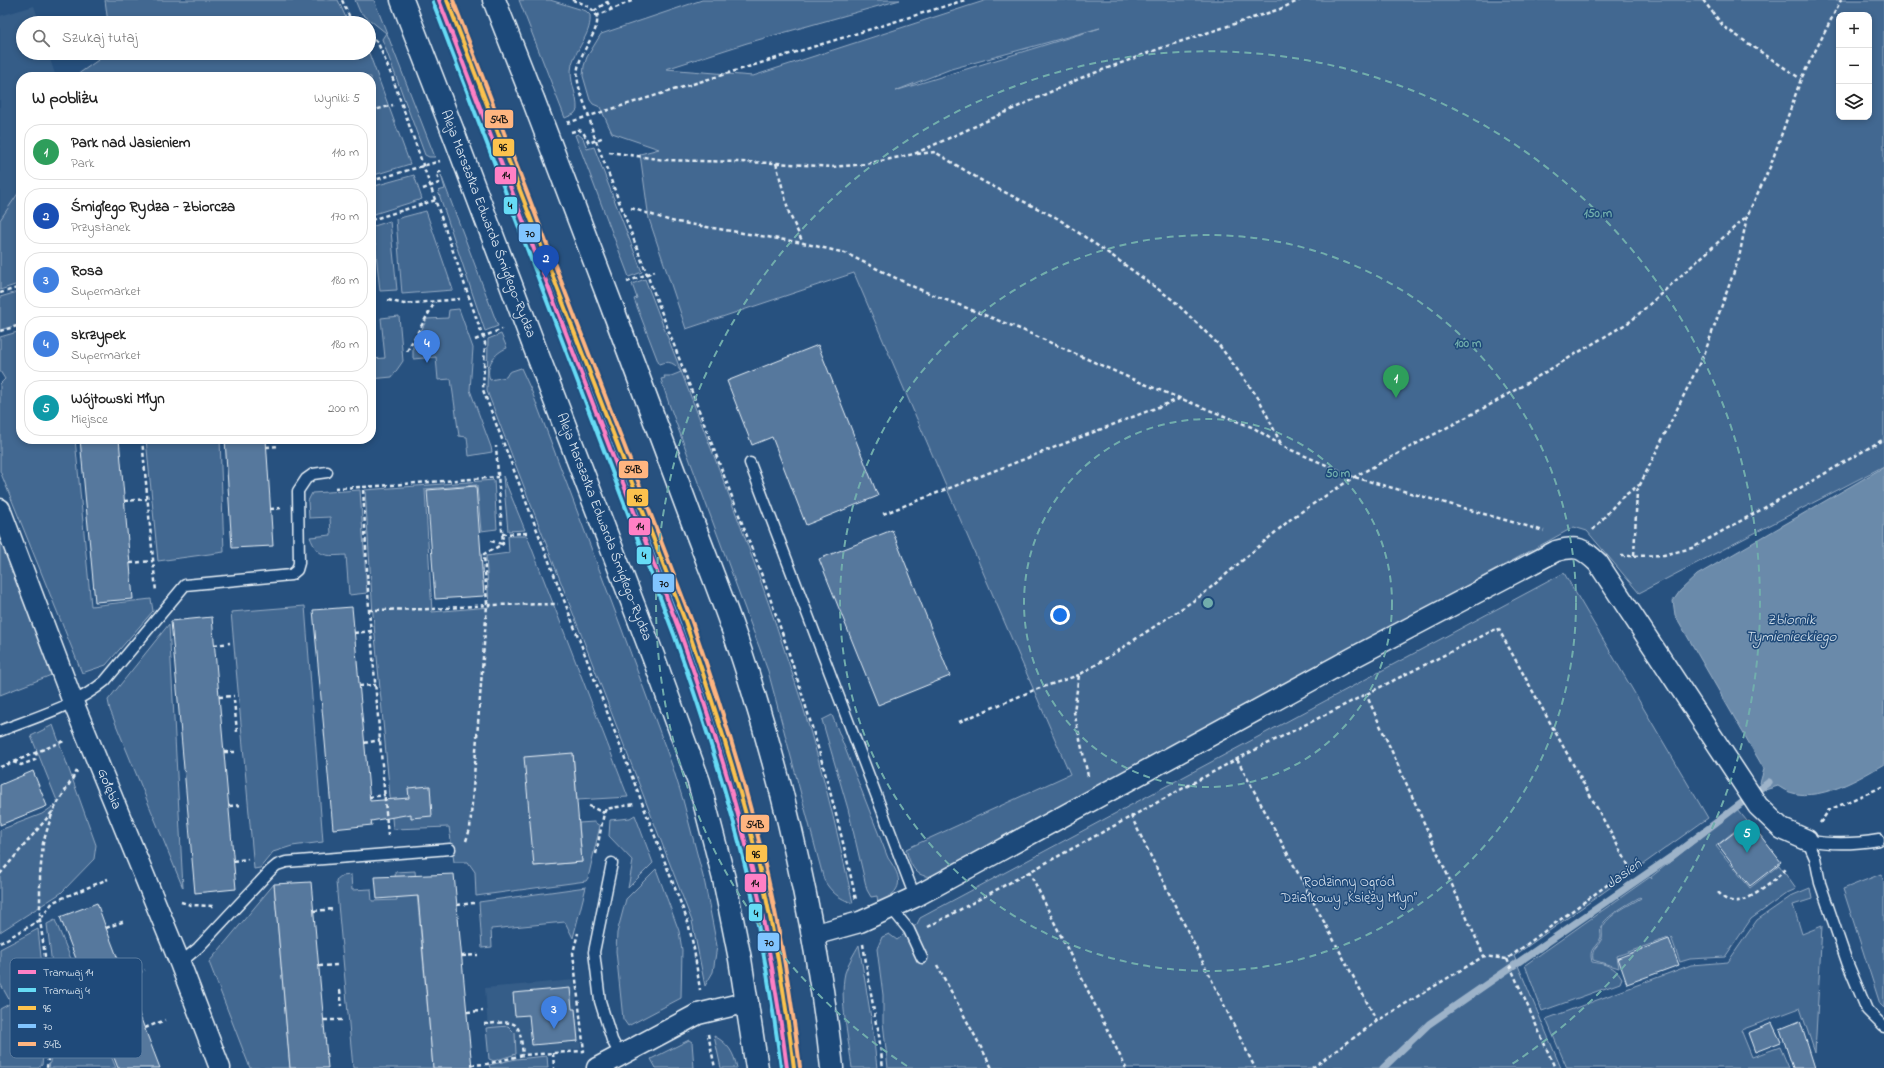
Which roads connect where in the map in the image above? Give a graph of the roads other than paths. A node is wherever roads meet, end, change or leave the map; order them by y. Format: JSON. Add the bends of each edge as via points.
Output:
{"nodes":[{"id":1,"x":402,"y":0,"type":"edge"},
{"id":2,"x":447,"y":0,"type":"edge"},
{"id":3,"x":494,"y":0,"type":"edge"},
{"id":4,"x":750,"y":464,"type":"dead end"},
{"id":5,"x":327,"y":472,"type":"dead end"},
{"id":6,"x":0,"y":509,"type":"edge"},
{"id":7,"x":73,"y":702,"type":"junction"},
{"id":8,"x":0,"y":731,"type":"edge"},
{"id":9,"x":1807,"y":840,"type":"junction"},
{"id":10,"x":1879,"y":840,"type":"dead end"},
{"id":11,"x":450,"y":849,"type":"road end"},
{"id":12,"x":612,"y":863,"type":"dead end"},
{"id":13,"x":915,"y":897,"type":"junction"},
{"id":14,"x":892,"y":908,"type":"junction"},
{"id":15,"x":814,"y":935,"type":"junction"},
{"id":16,"x":922,"y":958,"type":"dead end"},
{"id":17,"x":180,"y":963,"type":"junction"},
{"id":18,"x":748,"y":1002,"type":"junction"},
{"id":19,"x":1884,"y":1027,"type":"edge"},
{"id":20,"x":620,"y":1055,"type":"junction"},
{"id":21,"x":220,"y":1068,"type":"edge"},
{"id":22,"x":597,"y":1068,"type":"edge"},
{"id":23,"x":757,"y":1068,"type":"edge"},
{"id":24,"x":794,"y":1068,"type":"edge"},
{"id":25,"x":832,"y":1068,"type":"edge"}],
"edges":[{"from":1,"to":18,"type":"main road","name":"Aleja Marszałka Edwarda Śmigłego-Rydza","bridge":true,"via":[[699,782],[724,879]]},
{"from":2,"to":24,"type":"lane","via":[[685,621],[721,724],[761,869],[781,973]]},
{"from":3,"to":15,"type":"main road","bridge":true,"via":[[614,312],[750,681],[793,837]]},
{"from":4,"to":13,"type":"lane"},
{"from":5,"to":7,"type":"lane","via":[[313,474],[298,490],[298,570],[291,574],[185,585],[105,681]]},
{"from":6,"to":7,"type":"street","name":"Gołębia"},
{"from":7,"to":8,"type":"lane"},
{"from":7,"to":17,"type":"street","name":"Gołębia"},
{"from":9,"to":10,"type":"lane","via":[[1825,843]]},
{"from":9,"to":13,"type":"street","via":[[1782,829],[1758,806],[1598,563],[1583,550],[1568,548],[1556,551],[1356,656]]},
{"from":9,"to":19,"type":"lane","via":[[1847,962],[1867,1010]]},
{"from":11,"to":17,"type":"lane","via":[[390,852],[277,865],[198,948]]},
{"from":12,"to":20,"type":"lane","via":[[594,952],[600,1001],[612,1040]]},
{"from":13,"to":14,"type":"street"},
{"from":14,"to":15,"type":"street","via":[[856,924]]},
{"from":14,"to":16,"type":"lane","via":[[909,930]]},
{"from":15,"to":25,"type":"main road"},
{"from":17,"to":21,"type":"street","name":"Gołębia"},
{"from":18,"to":20,"type":"street","via":[[704,1012]]},
{"from":18,"to":23,"type":"main road","name":"Aleja Marszałka Edwarda Śmigłego-Rydza"},
{"from":20,"to":22,"type":"street"}]}
